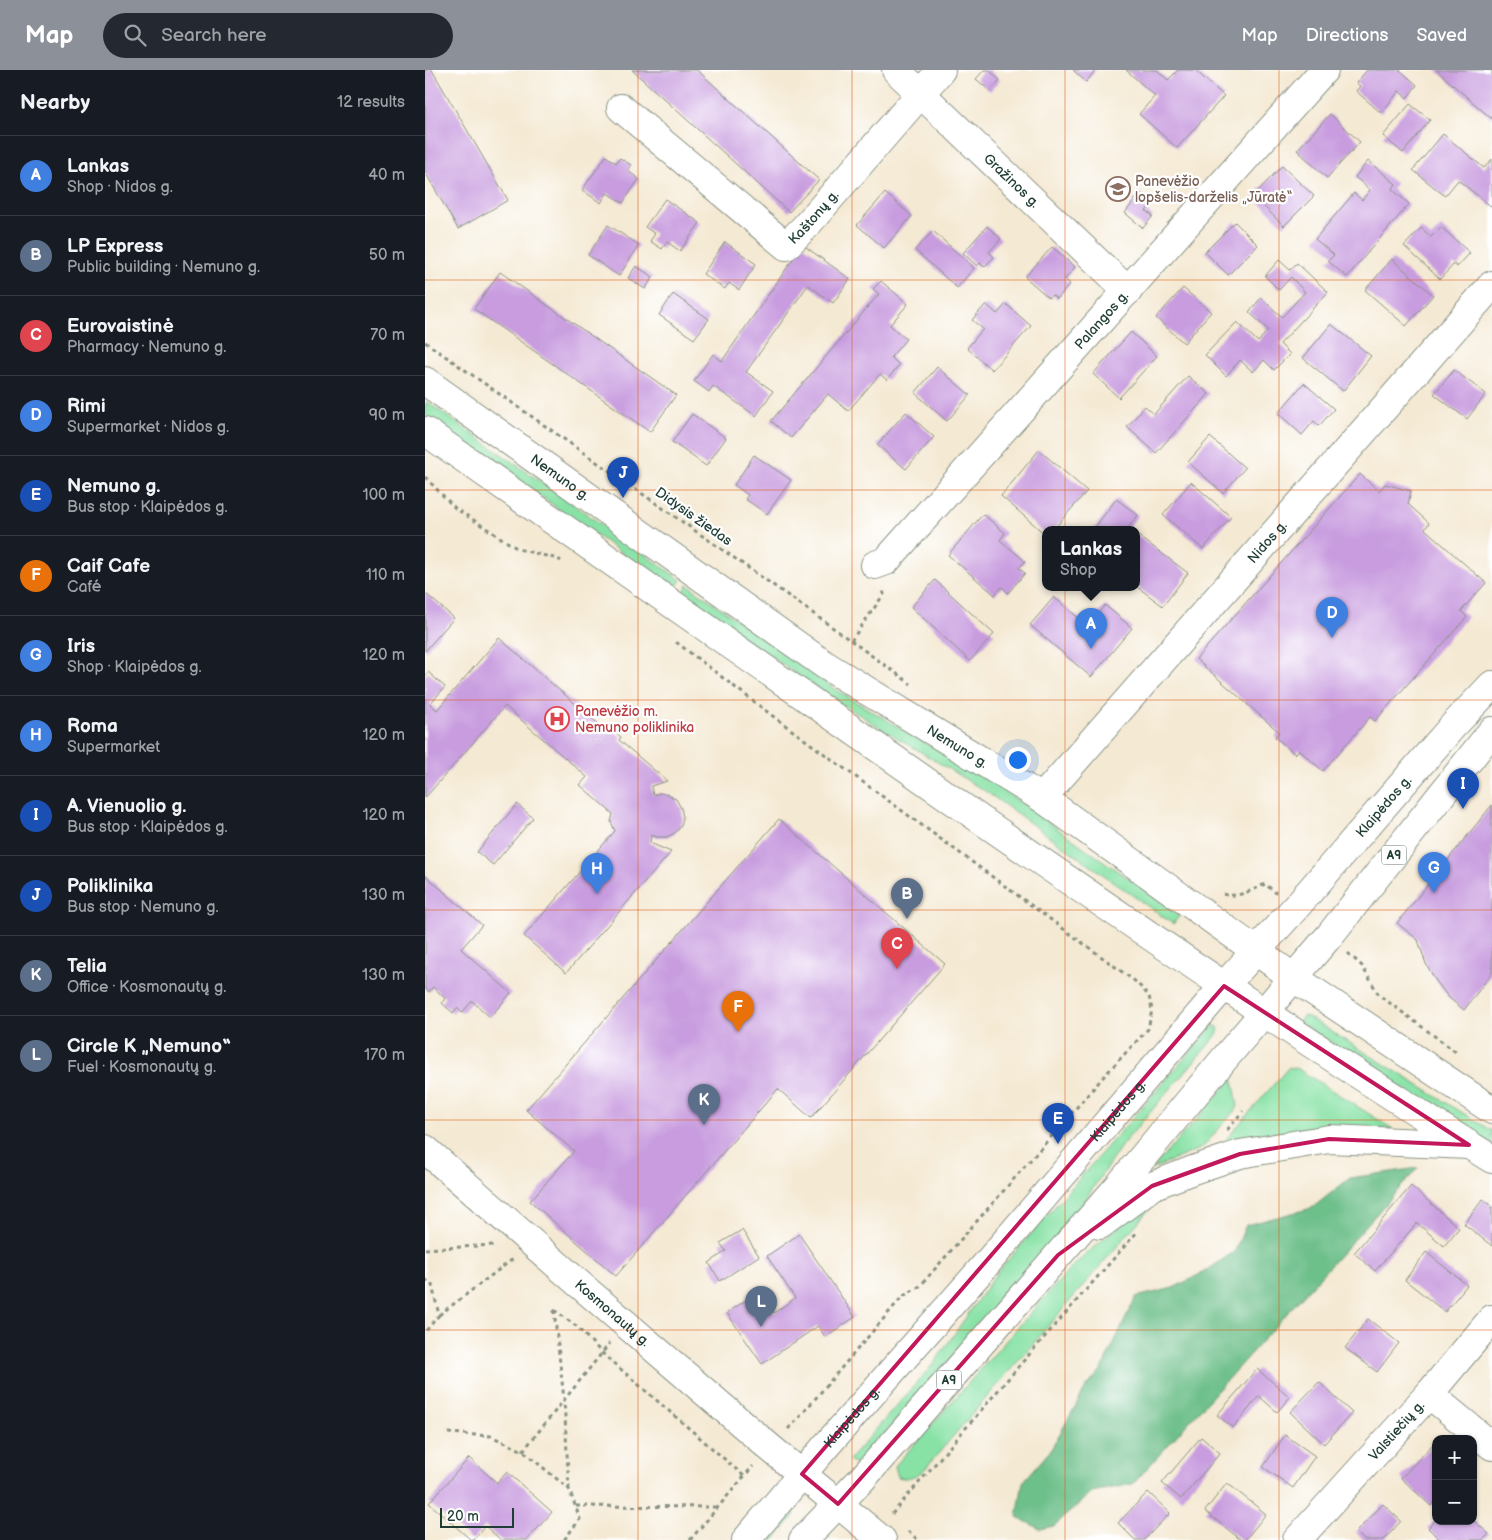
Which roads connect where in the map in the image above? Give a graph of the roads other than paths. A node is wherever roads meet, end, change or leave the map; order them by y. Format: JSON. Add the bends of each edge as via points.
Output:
{"nodes":[{"id":1,"x":896,"y":70,"type":"edge"},
{"id":2,"x":941,"y":70,"type":"edge"},
{"id":3,"x":1324,"y":70,"type":"edge"},
{"id":4,"x":920,"y":93,"type":"junction"},
{"id":5,"x":621,"y":108,"type":"dead end"},
{"id":6,"x":1492,"y":285,"type":"edge"},
{"id":7,"x":1127,"y":291,"type":"junction"},
{"id":8,"x":425,"y":381,"type":"edge"},
{"id":9,"x":425,"y":430,"type":"edge"},
{"id":10,"x":875,"y":565,"type":"road end"},
{"id":11,"x":1492,"y":685,"type":"edge"},
{"id":12,"x":1492,"y":731,"type":"edge"},
{"id":13,"x":1042,"y":798,"type":"junction"},
{"id":14,"x":1256,"y":951,"type":"junction"},
{"id":15,"x":1294,"y":978,"type":"junction"},
{"id":16,"x":1224,"y":986,"type":"junction"},
{"id":17,"x":1264,"y":1013,"type":"junction"},
{"id":18,"x":1492,"y":1110,"type":"edge"},
{"id":19,"x":425,"y":1149,"type":"edge"},
{"id":20,"x":1481,"y":1152,"type":"edge"},
{"id":21,"x":1058,"y":1255,"type":"junction"},
{"id":22,"x":1492,"y":1319,"type":"edge"},
{"id":23,"x":1429,"y":1394,"type":"junction"},
{"id":24,"x":1492,"y":1446,"type":"edge"},
{"id":25,"x":802,"y":1474,"type":"junction"},
{"id":26,"x":838,"y":1504,"type":"junction"},
{"id":27,"x":878,"y":1537,"type":"edge"},
{"id":28,"x":746,"y":1540,"type":"edge"},
{"id":29,"x":803,"y":1540,"type":"edge"},
{"id":30,"x":1297,"y":1540,"type":"edge"}],
"edges":[{"from":1,"to":4,"type":"main road","name":"Gražinos g."},
{"from":2,"to":4,"type":"main road","name":"Kaštonų g."},
{"from":3,"to":7,"type":"main road","name":"Palangos g."},
{"from":4,"to":5,"type":"main road","name":"Kaštonų g.","via":[[786,246]]},
{"from":4,"to":7,"type":"main road","name":"Gražinos g."},
{"from":6,"to":13,"type":"main road","name":"Nidos g."},
{"from":7,"to":10,"type":"main road","name":"Palangos g.","via":[[886,561]]},
{"from":8,"to":13,"type":"main road","name":"Nemuno g.","via":[[825,665]]},
{"from":9,"to":16,"type":"main road","via":[[884,753]]},
{"from":11,"to":14,"type":"main road","name":"Klaipėdos g."},
{"from":12,"to":15,"type":"main road","number":"A9"},
{"from":13,"to":14,"type":"main road","name":"Nemuno g."},
{"from":14,"to":15,"type":"main road","name":"Nemuno g."},
{"from":14,"to":16,"type":"main road","name":"Klaipėdos g."},
{"from":15,"to":17,"type":"main road","number":"A9"},
{"from":15,"to":18,"type":"main road","name":"Nemuno g."},
{"from":16,"to":17,"type":"main road"},
{"from":16,"to":25,"type":"main road","name":"Klaipėdos g."},
{"from":17,"to":20,"type":"main road"},
{"from":17,"to":21,"type":"main road","number":"A9"},
{"from":19,"to":25,"type":"main road","name":"Kosmonautų g."},
{"from":20,"to":21,"type":"main road","via":[[1329,1139],[1240,1154],[1152,1186]]},
{"from":21,"to":26,"type":"main road","number":"A9"},
{"from":22,"to":23,"type":"main road","name":"Valstiečių g."},
{"from":23,"to":24,"type":"main road"},
{"from":23,"to":30,"type":"main road","name":"Valstiečių g."},
{"from":25,"to":26,"type":"main road","name":"Kosmonautų g."},
{"from":25,"to":28,"type":"main road","name":"Klaipėdos g."},
{"from":26,"to":27,"type":"main road","name":"Kosmonautų g."},
{"from":26,"to":29,"type":"main road","number":"A9"}]}
